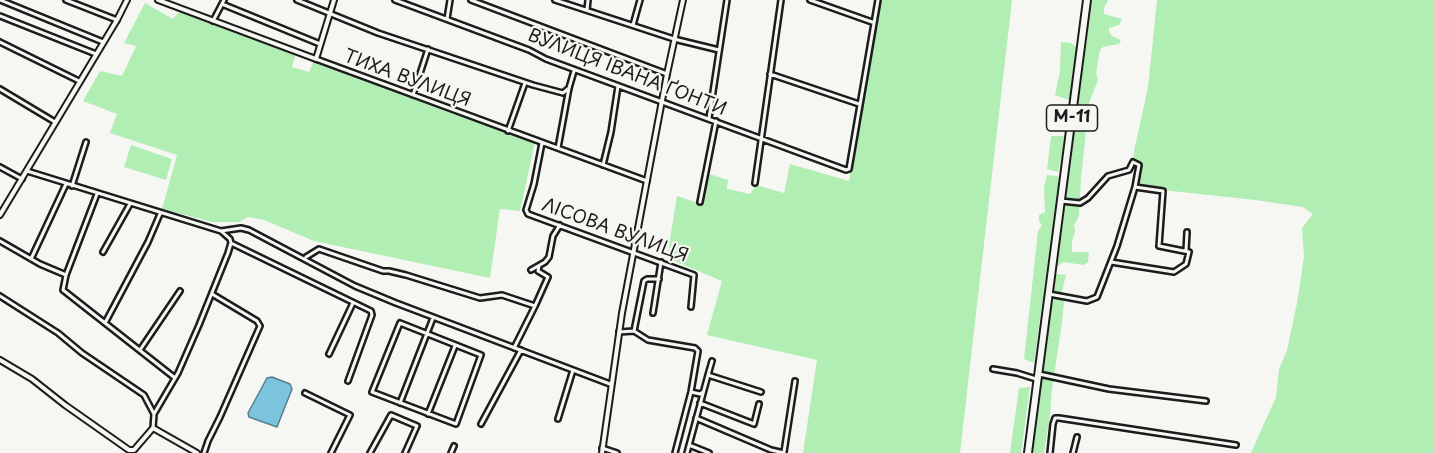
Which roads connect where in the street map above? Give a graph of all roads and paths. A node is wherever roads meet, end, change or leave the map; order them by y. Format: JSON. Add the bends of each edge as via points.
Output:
{"nodes":[{"id":1,"x":0,"y":0,"type":"edge"},
{"id":2,"x":20,"y":0,"type":"edge"},
{"id":3,"x":66,"y":0,"type":"edge"},
{"id":4,"x":127,"y":0,"type":"edge"},
{"id":5,"x":158,"y":0,"type":"edge"},
{"id":6,"x":297,"y":0,"type":"edge"},
{"id":7,"x":334,"y":0,"type":"edge"},
{"id":8,"x":395,"y":0,"type":"edge"},
{"id":9,"x":450,"y":0,"type":"edge"},
{"id":10,"x":471,"y":0,"type":"edge"},
{"id":11,"x":555,"y":0,"type":"edge"},
{"id":12,"x":588,"y":0,"type":"edge"},
{"id":13,"x":640,"y":0,"type":"edge"},
{"id":14,"x":683,"y":0,"type":"edge"},
{"id":15,"x":727,"y":0,"type":"edge"},
{"id":16,"x":781,"y":0,"type":"edge"},
{"id":17,"x":810,"y":0,"type":"edge"},
{"id":18,"x":878,"y":0,"type":"edge"},
{"id":19,"x":1087,"y":0,"type":"edge"},
{"id":20,"x":223,"y":2,"type":"edge"},
{"id":21,"x":568,"y":2,"type":"edge"},
{"id":22,"x":17,"y":7,"type":"junction"},
{"id":23,"x":586,"y":10,"type":"junction"},
{"id":24,"x":330,"y":13,"type":"junction"},
{"id":25,"x":0,"y":16,"type":"edge"},
{"id":26,"x":447,"y":19,"type":"junction"},
{"id":27,"x":117,"y":20,"type":"junction"},
{"id":28,"x":213,"y":21,"type":"junction"},
{"id":29,"x":872,"y":22,"type":"junction"},
{"id":30,"x":633,"y":25,"type":"junction"},
{"id":31,"x":674,"y":39,"type":"junction"},
{"id":32,"x":0,"y":42,"type":"edge"},
{"id":33,"x":104,"y":42,"type":"junction"},
{"id":34,"x":321,"y":44,"type":"junction"},
{"id":35,"x":428,"y":49,"type":"junction"},
{"id":36,"x":719,"y":50,"type":"junction"},
{"id":37,"x":96,"y":54,"type":"junction"},
{"id":38,"x":316,"y":59,"type":"junction"},
{"id":39,"x":574,"y":70,"type":"junction"},
{"id":40,"x":667,"y":74,"type":"junction"},
{"id":41,"x":770,"y":74,"type":"junction"},
{"id":42,"x":78,"y":81,"type":"junction"},
{"id":43,"x":525,"y":82,"type":"junction"},
{"id":44,"x":618,"y":86,"type":"junction"},
{"id":45,"x":569,"y":88,"type":"junction"},
{"id":46,"x":0,"y":89,"type":"edge"},
{"id":47,"x":412,"y":95,"type":"junction"},
{"id":48,"x":662,"y":101,"type":"junction"},
{"id":49,"x":859,"y":104,"type":"junction"},
{"id":50,"x":709,"y":118,"type":"junction"},
{"id":51,"x":716,"y":121,"type":"junction"},
{"id":52,"x":55,"y":122,"type":"junction"},
{"id":53,"x":508,"y":131,"type":"junction"},
{"id":54,"x":760,"y":137,"type":"junction"},
{"id":55,"x":86,"y":142,"type":"dead end"},
{"id":56,"x":542,"y":143,"type":"junction"},
{"id":57,"x":558,"y":148,"type":"junction"},
{"id":58,"x":603,"y":165,"type":"junction"},
{"id":59,"x":0,"y":167,"type":"edge"},
{"id":60,"x":27,"y":171,"type":"junction"},
{"id":61,"x":22,"y":179,"type":"junction"},
{"id":62,"x":647,"y":181,"type":"junction"},
{"id":63,"x":755,"y":183,"type":"dead end"},
{"id":64,"x":66,"y":184,"type":"junction"},
{"id":65,"x":72,"y":186,"type":"junction"},
{"id":66,"x":1135,"y":187,"type":"junction"},
{"id":67,"x":97,"y":194,"type":"junction"},
{"id":68,"x":1061,"y":201,"type":"junction"},
{"id":69,"x":700,"y":202,"type":"dead end"},
{"id":70,"x":131,"y":204,"type":"junction"},
{"id":71,"x":160,"y":214,"type":"junction"},
{"id":72,"x":0,"y":215,"type":"edge"},
{"id":73,"x":560,"y":225,"type":"junction"},
{"id":74,"x":221,"y":231,"type":"junction"},
{"id":75,"x":1187,"y":232,"type":"dead end"},
{"id":76,"x":0,"y":241,"type":"edge"},
{"id":77,"x":231,"y":243,"type":"junction"},
{"id":78,"x":1186,"y":251,"type":"junction"},
{"id":79,"x":104,"y":252,"type":"dead end"},
{"id":80,"x":634,"y":252,"type":"junction"},
{"id":81,"x":305,"y":258,"type":"junction"},
{"id":82,"x":31,"y":259,"type":"junction"},
{"id":83,"x":661,"y":262,"type":"junction"},
{"id":84,"x":1112,"y":262,"type":"junction"},
{"id":85,"x":539,"y":266,"type":"junction"},
{"id":86,"x":531,"y":270,"type":"dead end"},
{"id":87,"x":66,"y":275,"type":"junction"},
{"id":88,"x":659,"y":279,"type":"junction"},
{"id":89,"x":180,"y":291,"type":"dead end"},
{"id":90,"x":213,"y":294,"type":"junction"},
{"id":91,"x":1049,"y":294,"type":"junction"},
{"id":92,"x":0,"y":296,"type":"edge"},
{"id":93,"x":353,"y":303,"type":"junction"},
{"id":94,"x":535,"y":306,"type":"junction"},
{"id":95,"x":691,"y":307,"type":"dead end"},
{"id":96,"x":653,"y":313,"type":"dead end"},
{"id":97,"x":433,"y":318,"type":"junction"},
{"id":98,"x":105,"y":323,"type":"junction"},
{"id":99,"x":634,"y":331,"type":"junction"},
{"id":100,"x":619,"y":332,"type":"junction"},
{"id":101,"x":428,"y":334,"type":"junction"},
{"id":102,"x":455,"y":345,"type":"junction"},
{"id":103,"x":514,"y":348,"type":"junction"},
{"id":104,"x":140,"y":350,"type":"junction"},
{"id":105,"x":521,"y":350,"type":"junction"},
{"id":106,"x":329,"y":354,"type":"dead end"},
{"id":107,"x":0,"y":360,"type":"edge"},
{"id":108,"x":712,"y":361,"type":"dead end"},
{"id":109,"x":993,"y":369,"type":"dead end"},
{"id":110,"x":573,"y":370,"type":"junction"},
{"id":111,"x":708,"y":375,"type":"junction"},
{"id":112,"x":1038,"y":377,"type":"junction"},
{"id":113,"x":175,"y":378,"type":"junction"},
{"id":114,"x":348,"y":381,"type":"dead end"},
{"id":115,"x":795,"y":381,"type":"dead end"},
{"id":116,"x":610,"y":384,"type":"junction"},
{"id":117,"x":691,"y":392,"type":"junction"},
{"id":118,"x":703,"y":392,"type":"junction"},
{"id":119,"x":761,"y":392,"type":"dead end"},
{"id":120,"x":305,"y":393,"type":"dead end"},
{"id":121,"x":1206,"y":401,"type":"dead end"},
{"id":122,"x":400,"y":403,"type":"junction"},
{"id":123,"x":700,"y":403,"type":"junction"},
{"id":124,"x":759,"y":404,"type":"dead end"},
{"id":125,"x":154,"y":414,"type":"junction"},
{"id":126,"x":428,"y":414,"type":"junction"},
{"id":127,"x":696,"y":418,"type":"junction"},
{"id":128,"x":558,"y":420,"type":"dead end"},
{"id":129,"x":481,"y":424,"type":"dead end"},
{"id":130,"x":153,"y":428,"type":"junction"},
{"id":131,"x":1077,"y":437,"type":"dead end"},
{"id":132,"x":689,"y":445,"type":"junction"},
{"id":133,"x":1236,"y":445,"type":"dead end"},
{"id":134,"x":454,"y":446,"type":"dead end"},
{"id":135,"x":602,"y":450,"type":"edge"},
{"id":136,"x":197,"y":453,"type":"edge"},
{"id":137,"x":204,"y":453,"type":"edge"},
{"id":138,"x":331,"y":453,"type":"edge"},
{"id":139,"x":370,"y":453,"type":"edge"},
{"id":140,"x":405,"y":453,"type":"edge"},
{"id":141,"x":451,"y":453,"type":"edge"},
{"id":142,"x":617,"y":453,"type":"edge"},
{"id":143,"x":675,"y":453,"type":"edge"},
{"id":144,"x":687,"y":453,"type":"edge"},
{"id":145,"x":709,"y":453,"type":"edge"},
{"id":146,"x":784,"y":453,"type":"edge"},
{"id":147,"x":1028,"y":453,"type":"edge"},
{"id":148,"x":1050,"y":453,"type":"edge"},
{"id":149,"x":1073,"y":453,"type":"edge"}],
"edges":[{"from":1,"to":22,"type":"street"},
{"from":2,"to":22,"type":"street"},
{"from":3,"to":27,"type":"street"},
{"from":4,"to":27,"type":"street"},
{"from":5,"to":28,"type":"street","name":"ТИХА ВУЛИЦЯ"},
{"from":6,"to":24,"type":"street"},
{"from":7,"to":24,"type":"street"},
{"from":8,"to":26,"type":"street","name":"ВУЛИЦЯ ІВАНА ҐОНТИ"},
{"from":9,"to":26,"type":"street"},
{"from":10,"to":40,"type":"street"},
{"from":11,"to":21,"type":"street"},
{"from":12,"to":23,"type":"street"},
{"from":13,"to":30,"type":"street"},
{"from":14,"to":31,"type":"street"},
{"from":15,"to":36,"type":"street"},
{"from":16,"to":41,"type":"street"},
{"from":17,"to":29,"type":"street"},
{"from":18,"to":29,"type":"street"},
{"from":19,"to":68,"type":"highway","number":"М-11"},
{"from":20,"to":28,"type":"street"},
{"from":20,"to":34,"type":"street"},
{"from":21,"to":23,"type":"street"},
{"from":22,"to":33,"type":"street"},
{"from":23,"to":30,"type":"street"},
{"from":24,"to":34,"type":"street"},
{"from":24,"to":35,"type":"street"},
{"from":25,"to":37,"type":"street"},
{"from":26,"to":39,"type":"street","name":"ВУЛИЦЯ ІВАНА ҐОНТИ"},
{"from":27,"to":33,"type":"street"},
{"from":28,"to":38,"type":"street","name":"ТИХА ВУЛИЦЯ"},
{"from":29,"to":49,"type":"street"},
{"from":30,"to":31,"type":"street"},
{"from":31,"to":36,"type":"street"},
{"from":31,"to":40,"type":"street"},
{"from":32,"to":42,"type":"street"},
{"from":33,"to":37,"type":"street"},
{"from":34,"to":38,"type":"street"},
{"from":35,"to":43,"type":"street"},
{"from":35,"to":47,"type":"street"},
{"from":36,"to":50,"type":"street"},
{"from":37,"to":42,"type":"street"},
{"from":38,"to":47,"type":"street","name":"ТИХА ВУЛИЦЯ"},
{"from":39,"to":44,"type":"street","name":"ВУЛИЦЯ ІВАНА ҐОНТИ"},
{"from":39,"to":45,"type":"street"},
{"from":40,"to":48,"type":"street"},
{"from":41,"to":49,"type":"street"},
{"from":41,"to":54,"type":"street"},
{"from":42,"to":52,"type":"street"},
{"from":43,"to":45,"type":"street","via":[[563,93]]},
{"from":43,"to":53,"type":"street"},
{"from":44,"to":48,"type":"street","name":"ВУЛИЦЯ ІВАНА ҐОНТИ"},
{"from":44,"to":58,"type":"street"},
{"from":45,"to":57,"type":"street"},
{"from":46,"to":52,"type":"street"},
{"from":47,"to":53,"type":"street","name":"ТИХА ВУЛИЦЯ"},
{"from":48,"to":50,"type":"street","name":"ВУЛИЦЯ ІВАНА ҐОНТИ"},
{"from":48,"to":62,"type":"street"},
{"from":49,"to":54,"type":"street","name":"ВУЛИЦЯ ІВАНА ҐОНТИ","via":[[849,169]]},
{"from":50,"to":51,"type":"street","name":"ВУЛИЦЯ ІВАНА ҐОНТИ"},
{"from":51,"to":54,"type":"street","name":"ВУЛИЦЯ ІВАНА ҐОНТИ"},
{"from":51,"to":69,"type":"street"},
{"from":52,"to":60,"type":"street"},
{"from":53,"to":56,"type":"street","name":"ТИХА ВУЛИЦЯ"},
{"from":54,"to":63,"type":"street"},
{"from":55,"to":65,"type":"street"},
{"from":56,"to":57,"type":"street","name":"ТИХА ВУЛИЦЯ"},
{"from":56,"to":73,"type":"street","name":"ЛІСОВА ВУЛИЦЯ","via":[[526,210]]},
{"from":57,"to":58,"type":"street","name":"ТИХА ВУЛИЦЯ"},
{"from":58,"to":62,"type":"street","name":"ТИХА ВУЛИЦЯ"},
{"from":59,"to":61,"type":"street"},
{"from":60,"to":61,"type":"street"},
{"from":60,"to":64,"type":"street"},
{"from":61,"to":72,"type":"street"},
{"from":62,"to":80,"type":"street"},
{"from":64,"to":65,"type":"street"},
{"from":64,"to":82,"type":"street"},
{"from":65,"to":67,"type":"street"},
{"from":66,"to":68,"type":"street","via":[[1139,165],[1133,162],[1129,170],[1108,177],[1080,203]]},
{"from":66,"to":78,"type":"street","via":[[1163,191],[1159,246]]},
{"from":66,"to":84,"type":"street"},
{"from":67,"to":70,"type":"street"},
{"from":67,"to":87,"type":"street"},
{"from":68,"to":91,"type":"highway","number":"М-11"},
{"from":70,"to":71,"type":"street"},
{"from":70,"to":79,"type":"street"},
{"from":71,"to":74,"type":"street"},
{"from":71,"to":98,"type":"street"},
{"from":73,"to":80,"type":"street","name":"ЛІСОВА ВУЛИЦЯ"},
{"from":73,"to":85,"type":"street","via":[[553,236],[549,257]]},
{"from":74,"to":77,"type":"street"},
{"from":74,"to":81,"type":"street","via":[[249,230]]},
{"from":75,"to":78,"type":"street"},
{"from":76,"to":82,"type":"street"},
{"from":77,"to":90,"type":"street"},
{"from":77,"to":93,"type":"street"},
{"from":78,"to":84,"type":"street","via":[[1190,252],[1186,264],[1174,272]]},
{"from":80,"to":83,"type":"street","name":"ЛІСОВА ВУЛИЦЯ"},
{"from":80,"to":100,"type":"street"},
{"from":81,"to":94,"type":"street","via":[[319,249],[383,272],[406,275],[480,298],[502,295]]},
{"from":81,"to":97,"type":"street","via":[[356,286]]},
{"from":82,"to":87,"type":"street"},
{"from":83,"to":88,"type":"street"},
{"from":83,"to":95,"type":"street","name":"ЛІСОВА ВУЛИЦЯ","via":[[694,275]]},
{"from":84,"to":91,"type":"street","via":[[1097,297],[1091,301]]},
{"from":85,"to":86,"type":"street"},
{"from":85,"to":94,"type":"street","via":[[538,271],[548,277]]},
{"from":87,"to":98,"type":"street","via":[[63,290]]},
{"from":88,"to":96,"type":"street"},
{"from":88,"to":99,"type":"street","via":[[644,281]]},
{"from":89,"to":104,"type":"street"},
{"from":90,"to":113,"type":"street"},
{"from":90,"to":137,"type":"street","via":[[260,326]]},
{"from":91,"to":112,"type":"highway","number":"М-11"},
{"from":92,"to":125,"type":"street","via":[[144,395]]},
{"from":93,"to":106,"type":"street"},
{"from":93,"to":114,"type":"street","via":[[373,314]]},
{"from":94,"to":103,"type":"street"},
{"from":97,"to":101,"type":"street"},
{"from":97,"to":103,"type":"street"},
{"from":98,"to":104,"type":"street"},
{"from":99,"to":100,"type":"street"},
{"from":99,"to":117,"type":"street","via":[[648,340],[697,349]]},
{"from":100,"to":116,"type":"street"},
{"from":101,"to":102,"type":"street"},
{"from":101,"to":122,"type":"street"},
{"from":101,"to":122,"type":"street","via":[[399,324],[371,390]]},
{"from":102,"to":126,"type":"street"},
{"from":102,"to":126,"type":"street","via":[[482,358],[458,423]]},
{"from":103,"to":105,"type":"street"},
{"from":104,"to":113,"type":"street"},
{"from":105,"to":110,"type":"street"},
{"from":105,"to":129,"type":"street"},
{"from":107,"to":130,"type":"street","via":[[129,450],[134,450]]},
{"from":108,"to":111,"type":"street"},
{"from":109,"to":112,"type":"street"},
{"from":110,"to":116,"type":"street"},
{"from":110,"to":128,"type":"street"},
{"from":111,"to":118,"type":"street"},
{"from":111,"to":119,"type":"street"},
{"from":112,"to":121,"type":"street"},
{"from":112,"to":147,"type":"highway","number":"М-11"},
{"from":113,"to":125,"type":"street"},
{"from":115,"to":146,"type":"street"},
{"from":116,"to":135,"type":"street"},
{"from":117,"to":118,"type":"street"},
{"from":117,"to":143,"type":"street"},
{"from":118,"to":123,"type":"street"},
{"from":120,"to":138,"type":"street","via":[[350,416]]},
{"from":122,"to":126,"type":"street"},
{"from":123,"to":124,"type":"street","via":[[754,424]]},
{"from":123,"to":127,"type":"street"},
{"from":125,"to":130,"type":"street"},
{"from":127,"to":132,"type":"street"},
{"from":127,"to":146,"type":"street"},
{"from":130,"to":136,"type":"street"},
{"from":131,"to":149,"type":"street"},
{"from":132,"to":144,"type":"street"},
{"from":132,"to":145,"type":"street"},
{"from":133,"to":148,"type":"street","via":[[1055,418]]},
{"from":134,"to":141,"type":"street"},
{"from":135,"to":142,"type":"street"},
{"from":139,"to":140,"type":"street","via":[[391,416],[417,426]]}]}
